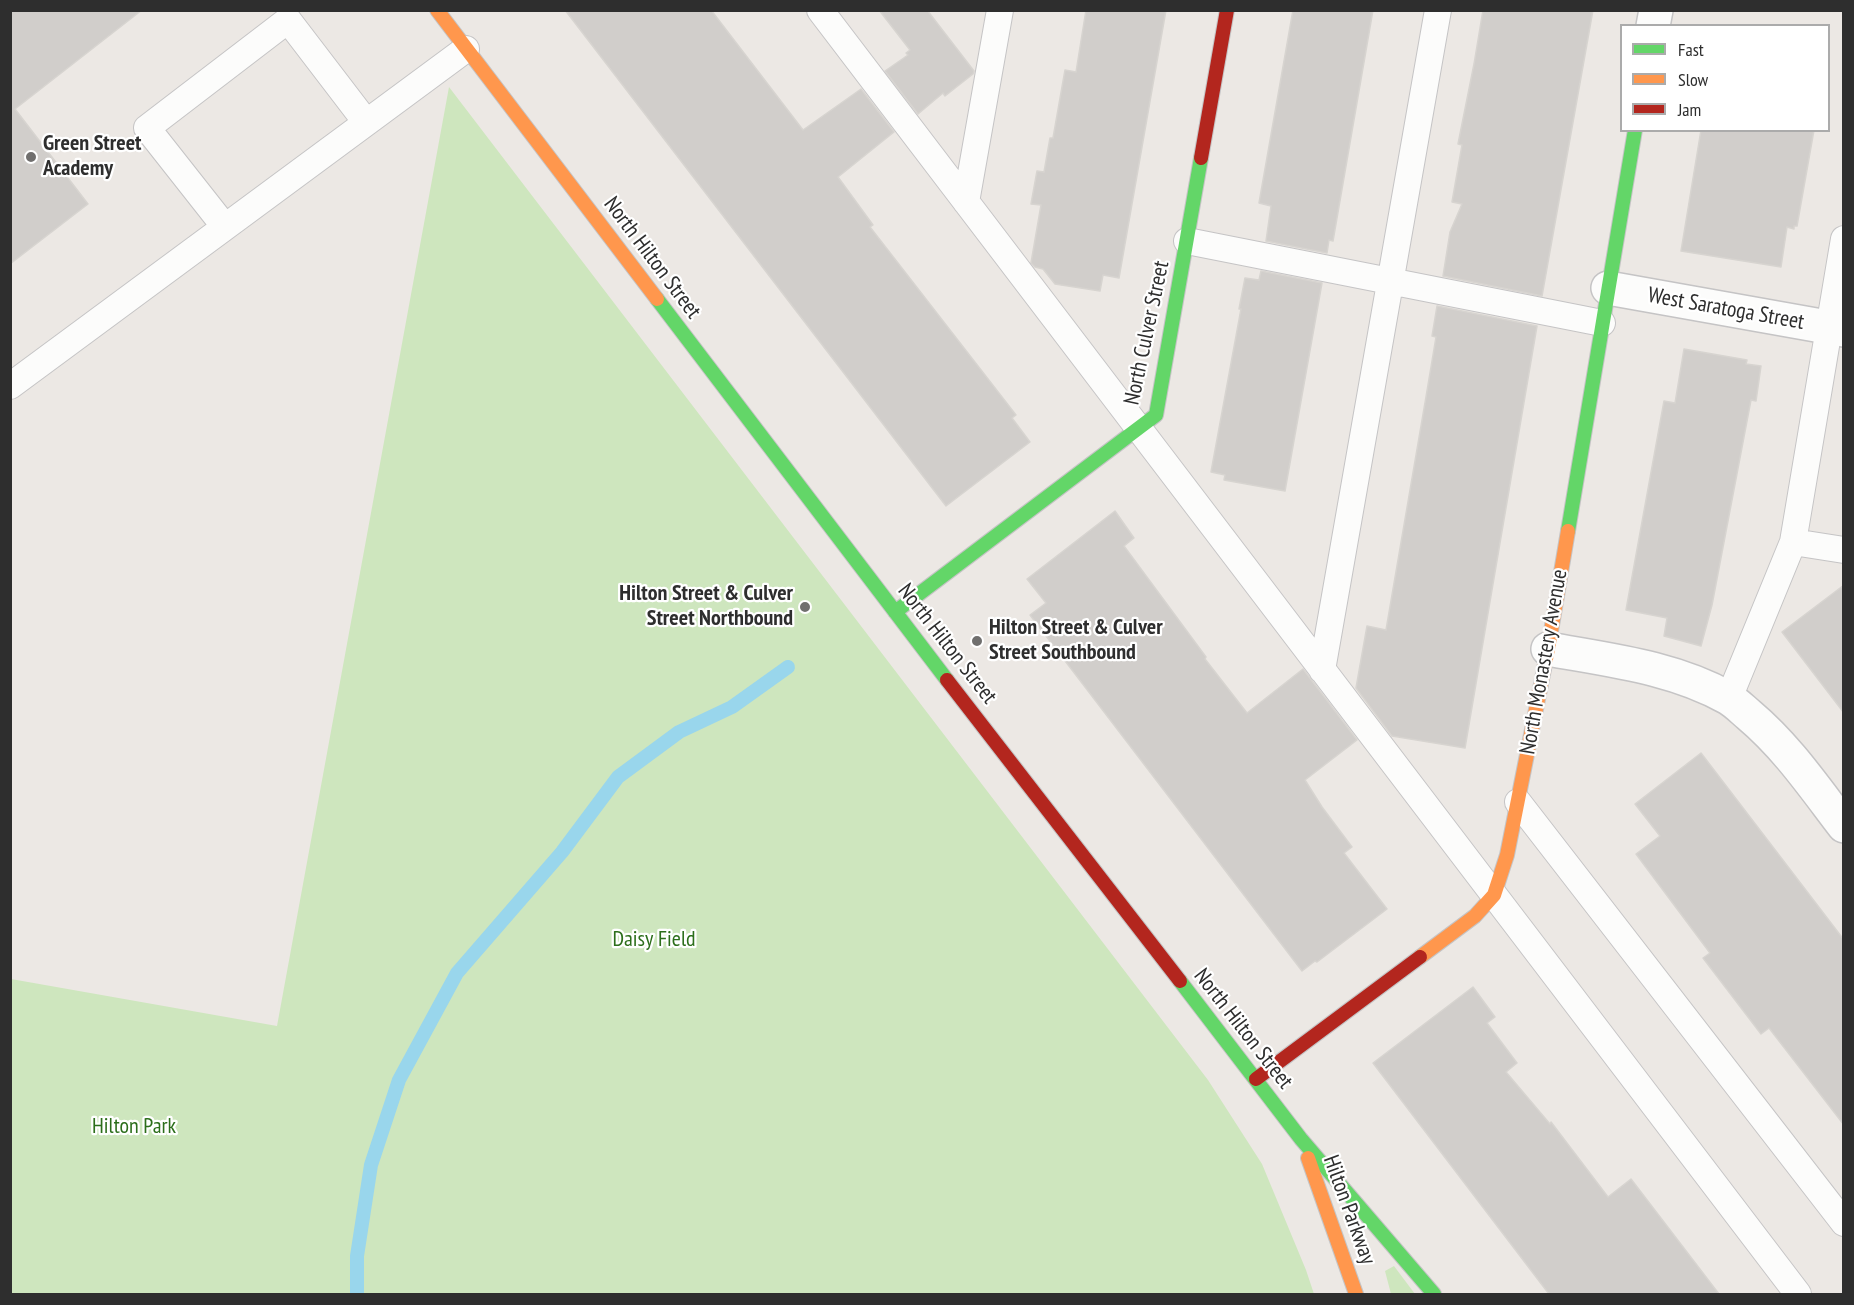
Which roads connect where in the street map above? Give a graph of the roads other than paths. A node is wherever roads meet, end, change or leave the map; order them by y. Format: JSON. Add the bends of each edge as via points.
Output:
{"nodes":[{"id":1,"x":437,"y":10,"type":"edge"},
{"id":2,"x":820,"y":10,"type":"edge"},
{"id":3,"x":1000,"y":10,"type":"edge"},
{"id":4,"x":1227,"y":10,"type":"edge"},
{"id":5,"x":1438,"y":10,"type":"edge"},
{"id":6,"x":466,"y":49,"type":"junction"},
{"id":7,"x":366,"y":122,"type":"junction"},
{"id":8,"x":1635,"y":132,"type":"edge"},
{"id":9,"x":966,"y":202,"type":"junction"},
{"id":10,"x":225,"y":227,"type":"junction"},
{"id":11,"x":1844,"y":238,"type":"edge"},
{"id":12,"x":1187,"y":241,"type":"junction"},
{"id":13,"x":1390,"y":281,"type":"junction"},
{"id":14,"x":1608,"y":288,"type":"junction"},
{"id":15,"x":1602,"y":324,"type":"junction"},
{"id":16,"x":1836,"y":329,"type":"edge"},
{"id":17,"x":10,"y":386,"type":"edge"},
{"id":18,"x":1138,"y":428,"type":"junction"},
{"id":19,"x":1793,"y":542,"type":"junction"},
{"id":20,"x":1844,"y":550,"type":"edge"},
{"id":21,"x":895,"y":612,"type":"junction"},
{"id":22,"x":1548,"y":649,"type":"junction"},
{"id":23,"x":1322,"y":670,"type":"junction"},
{"id":24,"x":1729,"y":698,"type":"junction"},
{"id":25,"x":1518,"y":802,"type":"junction"},
{"id":26,"x":1844,"y":826,"type":"edge"},
{"id":27,"x":1494,"y":895,"type":"junction"},
{"id":28,"x":1256,"y":1079,"type":"junction"},
{"id":29,"x":1301,"y":1139,"type":"junction"},
{"id":30,"x":1844,"y":1223,"type":"edge"},
{"id":31,"x":1356,"y":1294,"type":"edge"},
{"id":32,"x":1434,"y":1294,"type":"edge"},
{"id":33,"x":1798,"y":1294,"type":"edge"}],
"edges":[{"from":1,"to":6,"type":"street","name":"North Hilton Street"},
{"from":2,"to":9,"type":"lane"},
{"from":3,"to":9,"type":"lane"},
{"from":4,"to":12,"type":"street","name":"North Culver Street"},
{"from":5,"to":13,"type":"lane"},
{"from":6,"to":7,"type":"lane"},
{"from":6,"to":21,"type":"street","name":"North Hilton Street"},
{"from":7,"to":10,"type":"lane"},
{"from":7,"to":10,"type":"lane","via":[[288,21],[147,128]]},
{"from":8,"to":14,"type":"street","name":"North Monastery Avenue"},
{"from":9,"to":18,"type":"lane"},
{"from":10,"to":17,"type":"lane"},
{"from":11,"to":16,"type":"lane"},
{"from":12,"to":13,"type":"lane"},
{"from":12,"to":18,"type":"street","name":"North Culver Street","via":[[1156,415]]},
{"from":13,"to":15,"type":"lane"},
{"from":13,"to":23,"type":"lane"},
{"from":14,"to":15,"type":"street","name":"North Monastery Avenue"},
{"from":14,"to":16,"type":"street","name":"West Saratoga Street"},
{"from":15,"to":22,"type":"street","name":"North Monastery Avenue"},
{"from":16,"to":19,"type":"lane"},
{"from":18,"to":21,"type":"street","name":"North Culver Street"},
{"from":18,"to":23,"type":"lane"},
{"from":19,"to":20,"type":"lane"},
{"from":19,"to":24,"type":"lane"},
{"from":21,"to":28,"type":"street","name":"North Hilton Street"},
{"from":22,"to":24,"type":"street","via":[[1658,670]]},
{"from":22,"to":25,"type":"street","name":"North Monastery Avenue"},
{"from":23,"to":27,"type":"lane"},
{"from":24,"to":26,"type":"street","via":[[1788,753]]},
{"from":25,"to":27,"type":"street","name":"North Monastery Avenue","via":[[1508,855]]},
{"from":25,"to":30,"type":"lane"},
{"from":27,"to":28,"type":"street","name":"North Monastery Avenue","via":[[1475,916]]},
{"from":27,"to":33,"type":"lane"},
{"from":28,"to":29,"type":"street","name":"North Hilton Street"},
{"from":29,"to":31,"type":"street","name":"Hilton Parkway"},
{"from":29,"to":32,"type":"street","name":"North Hilton Street"}]}
